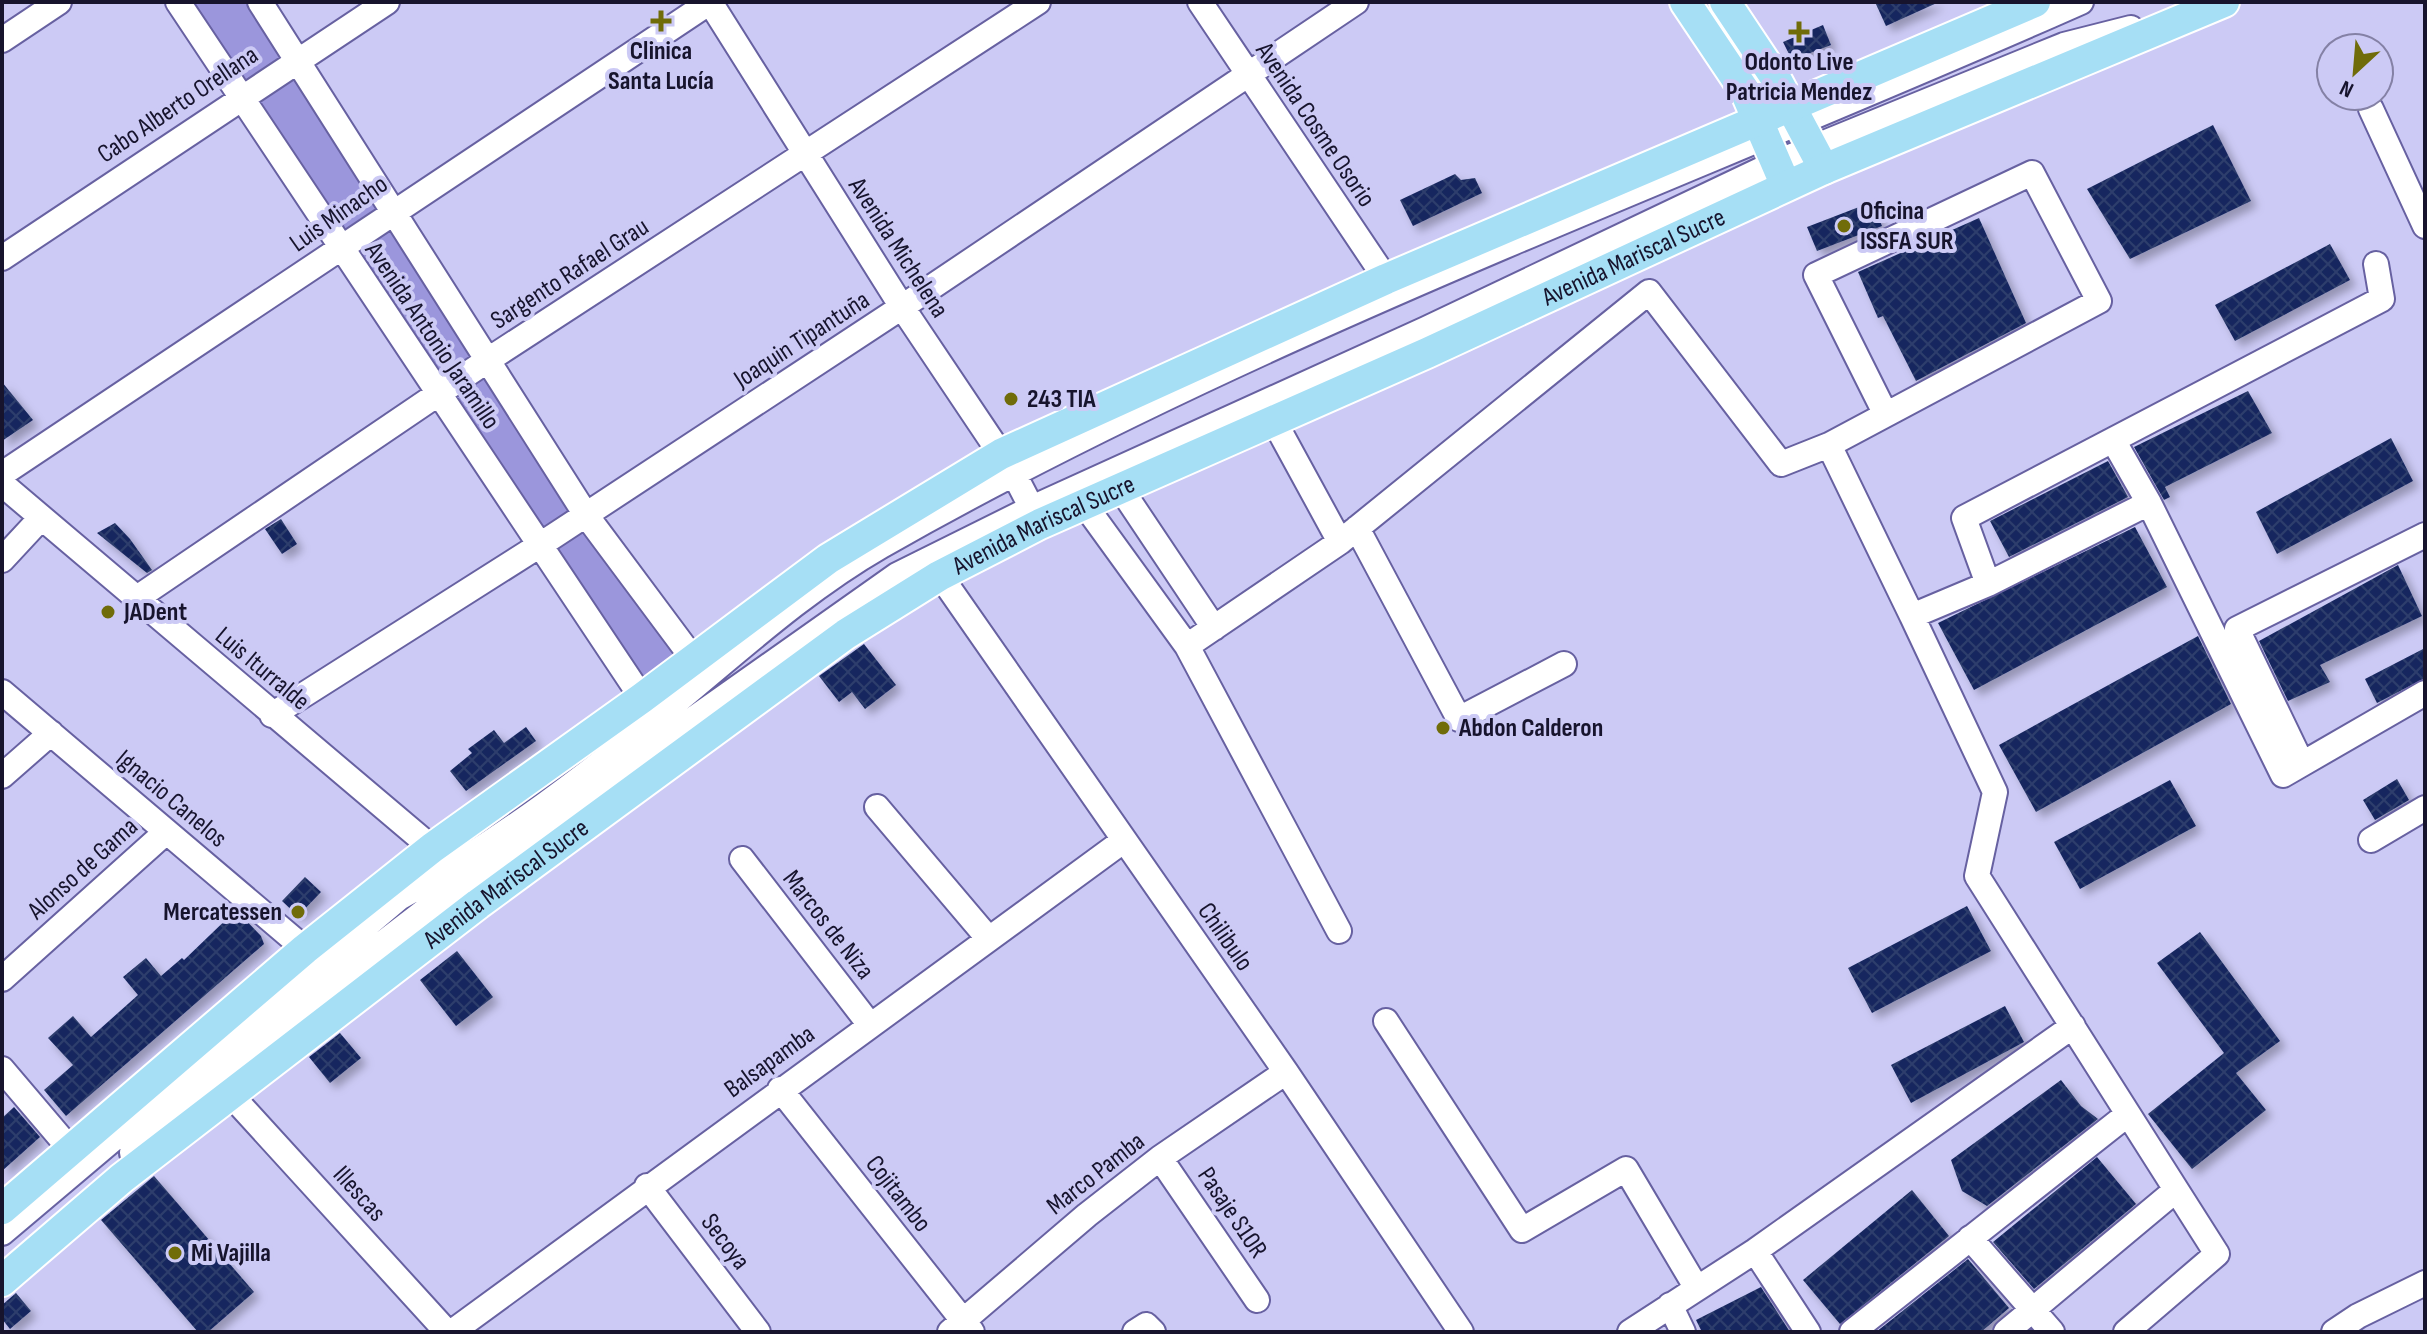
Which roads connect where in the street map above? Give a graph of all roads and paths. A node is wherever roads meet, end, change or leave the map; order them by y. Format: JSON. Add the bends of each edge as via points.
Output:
{"nodes":[{"id":1,"x":59,"y":2,"type":"edge"},
{"id":2,"x":178,"y":2,"type":"edge"},
{"id":3,"x":260,"y":2,"type":"edge"},
{"id":4,"x":387,"y":2,"type":"edge"},
{"id":5,"x":710,"y":2,"type":"edge"},
{"id":6,"x":1038,"y":2,"type":"edge"},
{"id":7,"x":1200,"y":2,"type":"edge"},
{"id":8,"x":1356,"y":2,"type":"edge"},
{"id":9,"x":1685,"y":2,"type":"edge"},
{"id":10,"x":1725,"y":2,"type":"edge"},
{"id":11,"x":2035,"y":2,"type":"edge"},
{"id":12,"x":2081,"y":2,"type":"edge"},
{"id":13,"x":2187,"y":2,"type":"edge"},
{"id":14,"x":2224,"y":2,"type":"edge"},
{"id":15,"x":2,"y":40,"type":"edge"},
{"id":16,"x":298,"y":59,"type":"junction"},
{"id":17,"x":1246,"y":74,"type":"junction"},
{"id":18,"x":239,"y":97,"type":"junction"},
{"id":19,"x":2372,"y":112,"type":"edge"},
{"id":20,"x":1806,"y":136,"type":"junction"},
{"id":21,"x":1770,"y":152,"type":"junction"},
{"id":22,"x":805,"y":155,"type":"junction"},
{"id":23,"x":395,"y":209,"type":"junction"},
{"id":24,"x":2425,"y":226,"type":"edge"},
{"id":25,"x":341,"y":249,"type":"junction"},
{"id":26,"x":2,"y":258,"type":"edge"},
{"id":27,"x":2376,"y":264,"type":"dead end"},
{"id":28,"x":1386,"y":279,"type":"junction"},
{"id":29,"x":902,"y":307,"type":"junction"},
{"id":30,"x":488,"y":360,"type":"junction"},
{"id":31,"x":437,"y":395,"type":"junction"},
{"id":32,"x":1885,"y":413,"type":"junction"},
{"id":33,"x":1274,"y":421,"type":"junction"},
{"id":34,"x":2113,"y":440,"type":"junction"},
{"id":35,"x":1829,"y":445,"type":"junction"},
{"id":36,"x":1007,"y":464,"type":"junction"},
{"id":37,"x":2,"y":474,"type":"edge"},
{"id":38,"x":2,"y":484,"type":"edge"},
{"id":39,"x":1121,"y":489,"type":"junction"},
{"id":40,"x":2149,"y":503,"type":"junction"},
{"id":41,"x":1084,"y":504,"type":"junction"},
{"id":42,"x":586,"y":515,"type":"junction"},
{"id":43,"x":1036,"y":516,"type":"junction"},
{"id":44,"x":41,"y":518,"type":"junction"},
{"id":45,"x":1349,"y":535,"type":"junction"},
{"id":46,"x":2425,"y":535,"type":"edge"},
{"id":47,"x":540,"y":545,"type":"junction"},
{"id":48,"x":2,"y":560,"type":"edge"},
{"id":49,"x":934,"y":567,"type":"junction"},
{"id":50,"x":1988,"y":584,"type":"junction"},
{"id":51,"x":137,"y":598,"type":"junction"},
{"id":52,"x":1912,"y":616,"type":"junction"},
{"id":53,"x":1214,"y":628,"type":"junction"},
{"id":54,"x":1187,"y":646,"type":"junction"},
{"id":55,"x":694,"y":660,"type":"junction"},
{"id":56,"x":1564,"y":664,"type":"dead end"},
{"id":57,"x":2,"y":692,"type":"edge"},
{"id":58,"x":2425,"y":693,"type":"edge"},
{"id":59,"x":642,"y":698,"type":"junction"},
{"id":60,"x":272,"y":715,"type":"junction"},
{"id":61,"x":51,"y":733,"type":"junction"},
{"id":62,"x":2302,"y":764,"type":"junction"},
{"id":63,"x":2,"y":776,"type":"edge"},
{"id":64,"x":877,"y":807,"type":"dead end"},
{"id":65,"x":2425,"y":808,"type":"edge"},
{"id":66,"x":166,"y":832,"type":"junction"},
{"id":67,"x":2371,"y":840,"type":"dead end"},
{"id":68,"x":1123,"y":841,"type":"junction"},
{"id":69,"x":742,"y":859,"type":"dead end"},
{"id":70,"x":456,"y":876,"type":"junction"},
{"id":71,"x":1339,"y":931,"type":"dead end"},
{"id":72,"x":988,"y":938,"type":"junction"},
{"id":73,"x":305,"y":949,"type":"junction"},
{"id":74,"x":2,"y":979,"type":"edge"},
{"id":75,"x":1386,"y":1021,"type":"dead end"},
{"id":76,"x":870,"y":1025,"type":"junction"},
{"id":77,"x":2073,"y":1026,"type":"junction"},
{"id":78,"x":2,"y":1069,"type":"edge"},
{"id":79,"x":1286,"y":1072,"type":"junction"},
{"id":80,"x":780,"y":1089,"type":"junction"},
{"id":81,"x":230,"y":1094,"type":"junction"},
{"id":82,"x":2128,"y":1114,"type":"junction"},
{"id":83,"x":70,"y":1149,"type":"junction"},
{"id":84,"x":1160,"y":1158,"type":"junction"},
{"id":85,"x":647,"y":1186,"type":"junction"},
{"id":86,"x":2176,"y":1190,"type":"junction"},
{"id":87,"x":2,"y":1209,"type":"edge"},
{"id":88,"x":2,"y":1233,"type":"edge"},
{"id":89,"x":1970,"y":1238,"type":"junction"},
{"id":90,"x":1755,"y":1251,"type":"junction"},
{"id":91,"x":2,"y":1263,"type":"edge"},
{"id":92,"x":2,"y":1281,"type":"edge"},
{"id":93,"x":2425,"y":1283,"type":"edge"},
{"id":94,"x":1696,"y":1287,"type":"junction"},
{"id":95,"x":1257,"y":1300,"type":"dead end"},
{"id":96,"x":1670,"y":1305,"type":"junction"},
{"id":97,"x":962,"y":1328,"type":"edge"},
{"id":98,"x":449,"y":1332,"type":"edge"},
{"id":99,"x":758,"y":1332,"type":"edge"},
{"id":100,"x":1135,"y":1332,"type":"edge"},
{"id":101,"x":1153,"y":1332,"type":"edge"},
{"id":102,"x":1461,"y":1332,"type":"edge"},
{"id":103,"x":1630,"y":1332,"type":"edge"},
{"id":104,"x":1683,"y":1332,"type":"edge"},
{"id":105,"x":1808,"y":1332,"type":"edge"},
{"id":106,"x":1852,"y":1332,"type":"edge"},
{"id":107,"x":2006,"y":1332,"type":"edge"},
{"id":108,"x":2052,"y":1332,"type":"edge"},
{"id":109,"x":2126,"y":1332,"type":"edge"},
{"id":110,"x":2334,"y":1332,"type":"edge"}],
"edges":[{"from":1,"to":15,"type":"street"},
{"from":2,"to":18,"type":"street","name":"Avenida Antonio Jaramillo"},
{"from":3,"to":16,"type":"street","name":"Avenida Antonio Jaramillo"},
{"from":4,"to":16,"type":"street","name":"Cabo Alberto Orellana"},
{"from":5,"to":22,"type":"street","name":"Avenida Michelena"},
{"from":5,"to":23,"type":"street","name":"Luis Minacho"},
{"from":6,"to":22,"type":"street","name":"Sargento Rafael Grau"},
{"from":7,"to":17,"type":"street","name":"Avenida Cosme Osorio"},
{"from":8,"to":17,"type":"street","name":"Joaquin Tipantuña"},
{"from":9,"to":21,"type":"main road","via":[[1746,93]]},
{"from":10,"to":20,"type":"main road"},
{"from":11,"to":20,"type":"main road","name":"Avenida Mariscal Sucre"},
{"from":12,"to":20,"type":"street"},
{"from":13,"to":20,"type":"street","via":[[2119,33],[2064,45]]},
{"from":14,"to":20,"type":"main road","name":"Avenida Mariscal Sucre"},
{"from":16,"to":18,"type":"street","name":"Cabo Alberto Orellana"},
{"from":16,"to":23,"type":"street","name":"Avenida Antonio Jaramillo"},
{"from":17,"to":28,"type":"street","name":"Avenida Cosme Osorio"},
{"from":17,"to":29,"type":"street","name":"Joaquin Tipantuña"},
{"from":18,"to":25,"type":"street","name":"Avenida Antonio Jaramillo"},
{"from":18,"to":26,"type":"street","name":"Cabo Alberto Orellana"},
{"from":19,"to":24,"type":"street"},
{"from":20,"to":21,"type":"main road","name":"Avenida Mariscal Sucre"},
{"from":20,"to":21,"type":"main road","name":"Avenida Mariscal Sucre"},
{"from":21,"to":28,"type":"main road","name":"Avenida Mariscal Sucre"},
{"from":21,"to":33,"type":"main road","name":"Avenida Mariscal Sucre"},
{"from":21,"to":36,"type":"street","via":[[1221,370]]},
{"from":21,"to":43,"type":"street","via":[[1426,329]]},
{"from":22,"to":29,"type":"street","name":"Avenida Michelena"},
{"from":22,"to":30,"type":"street","name":"Sargento Rafael Grau"},
{"from":23,"to":25,"type":"street","name":"Luis Minacho"},
{"from":23,"to":30,"type":"street","name":"Avenida Antonio Jaramillo"},
{"from":25,"to":31,"type":"street","name":"Avenida Antonio Jaramillo"},
{"from":25,"to":37,"type":"street","name":"Luis Minacho"},
{"from":27,"to":34,"type":"street","via":[[2382,299]]},
{"from":28,"to":36,"type":"main road","name":"Avenida Mariscal Sucre"},
{"from":29,"to":36,"type":"street","name":"Avenida Michelena"},
{"from":29,"to":42,"type":"street","name":"Joaquin Tipantuña"},
{"from":30,"to":31,"type":"street","name":"Sargento Rafael Grau"},
{"from":30,"to":42,"type":"street","name":"Avenida Antonio Jaramillo"},
{"from":31,"to":47,"type":"street","name":"Avenida Antonio Jaramillo"},
{"from":31,"to":51,"type":"street","name":"Sargento Rafael Grau"},
{"from":32,"to":32,"type":"street","via":[[2099,301],[2032,173],[1816,275]]},
{"from":32,"to":35,"type":"street"},
{"from":33,"to":39,"type":"main road","name":"Avenida Mariscal Sucre"},
{"from":33,"to":45,"type":"street"},
{"from":34,"to":40,"type":"street"},
{"from":34,"to":50,"type":"street","via":[[1964,518]]},
{"from":35,"to":45,"type":"street","via":[[1781,464],[1649,292]]},
{"from":35,"to":52,"type":"street"},
{"from":36,"to":43,"type":"street","name":"Avenida Michelena"},
{"from":36,"to":55,"type":"main road","name":"Avenida Mariscal Sucre","via":[[828,559]]},
{"from":36,"to":70,"type":"street","via":[[792,607]]},
{"from":38,"to":44,"type":"street","name":"Luis Iturralde"},
{"from":39,"to":41,"type":"main road","name":"Avenida Mariscal Sucre"},
{"from":39,"to":53,"type":"street"},
{"from":40,"to":50,"type":"street"},
{"from":40,"to":62,"type":"street","via":[[2283,775]]},
{"from":41,"to":43,"type":"main road","name":"Avenida Mariscal Sucre"},
{"from":41,"to":54,"type":"street"},
{"from":42,"to":47,"type":"street","name":"Joaquin Tipantuña"},
{"from":42,"to":55,"type":"street","name":"Avenida Antonio Jaramillo"},
{"from":43,"to":49,"type":"main road","name":"Avenida Mariscal Sucre"},
{"from":44,"to":48,"type":"street"},
{"from":44,"to":51,"type":"street","name":"Luis Iturralde"},
{"from":45,"to":53,"type":"street"},
{"from":45,"to":56,"type":"street","via":[[1459,719]]},
{"from":46,"to":62,"type":"street","via":[[2237,629]]},
{"from":47,"to":59,"type":"street","name":"Avenida Antonio Jaramillo"},
{"from":47,"to":60,"type":"street","name":"Joaquin Tipantuña"},
{"from":49,"to":68,"type":"street","name":"Chilibulo"},
{"from":49,"to":70,"type":"main road","name":"Avenida Mariscal Sucre","via":[[846,634]]},
{"from":50,"to":52,"type":"street"},
{"from":51,"to":60,"type":"street","name":"Luis Iturralde"},
{"from":52,"to":77,"type":"street","via":[[1995,792],[1977,876]]},
{"from":53,"to":54,"type":"street"},
{"from":54,"to":71,"type":"street"},
{"from":55,"to":59,"type":"main road","name":"Avenida Mariscal Sucre"},
{"from":57,"to":61,"type":"street","name":"Ignacio Canelos"},
{"from":58,"to":62,"type":"street"},
{"from":59,"to":70,"type":"main road","name":"Avenida Mariscal Sucre"},
{"from":60,"to":70,"type":"street","name":"Luis Iturralde"},
{"from":61,"to":63,"type":"street"},
{"from":61,"to":66,"type":"street","name":"Ignacio Canelos"},
{"from":64,"to":72,"type":"street"},
{"from":65,"to":67,"type":"street"},
{"from":66,"to":73,"type":"street","name":"Ignacio Canelos"},
{"from":66,"to":74,"type":"street","name":"Alonso de Gama"},
{"from":68,"to":72,"type":"street","name":"Balsapamba"},
{"from":68,"to":79,"type":"street","name":"Chilibulo"},
{"from":69,"to":76,"type":"street","name":"Marcos de Niza"},
{"from":70,"to":73,"type":"main road","name":"Avenida Mariscal Sucre"},
{"from":70,"to":81,"type":"main road","name":"Avenida Mariscal Sucre"},
{"from":70,"to":88,"type":"street","via":[[399,898]]},
{"from":70,"to":91,"type":"street"},
{"from":72,"to":76,"type":"street","name":"Balsapamba"},
{"from":73,"to":83,"type":"main road","name":"Avenida Mariscal Sucre"},
{"from":75,"to":94,"type":"street","via":[[1522,1230],[1626,1169]]},
{"from":76,"to":80,"type":"street","name":"Balsapamba"},
{"from":77,"to":82,"type":"street"},
{"from":77,"to":90,"type":"street"},
{"from":78,"to":83,"type":"street"},
{"from":79,"to":84,"type":"street","name":"Marco Pamba"},
{"from":79,"to":102,"type":"street","name":"Chilibulo"},
{"from":80,"to":85,"type":"street","name":"Balsapamba"},
{"from":80,"to":97,"type":"street","name":"Cojitambo"},
{"from":81,"to":92,"type":"main road","name":"Avenida Mariscal Sucre"},
{"from":81,"to":98,"type":"street","name":"Illescas"},
{"from":82,"to":86,"type":"street"},
{"from":82,"to":89,"type":"street"},
{"from":83,"to":87,"type":"main road","name":"Avenida Mariscal Sucre"},
{"from":84,"to":95,"type":"street","name":"Pasaje S10R"},
{"from":84,"to":97,"type":"street","name":"Marco Pamba","via":[[1087,1215]]},
{"from":85,"to":98,"type":"street","name":"Balsapamba"},
{"from":85,"to":99,"type":"street","name":"Secoya"},
{"from":86,"to":107,"type":"street"},
{"from":86,"to":109,"type":"street","via":[[2217,1254]]},
{"from":89,"to":106,"type":"street"},
{"from":89,"to":108,"type":"street"},
{"from":90,"to":94,"type":"street"},
{"from":90,"to":105,"type":"street"},
{"from":93,"to":110,"type":"street"},
{"from":94,"to":96,"type":"street"},
{"from":96,"to":103,"type":"street"},
{"from":96,"to":104,"type":"street"},
{"from":100,"to":101,"type":"street","via":[[1146,1325]]}]}
